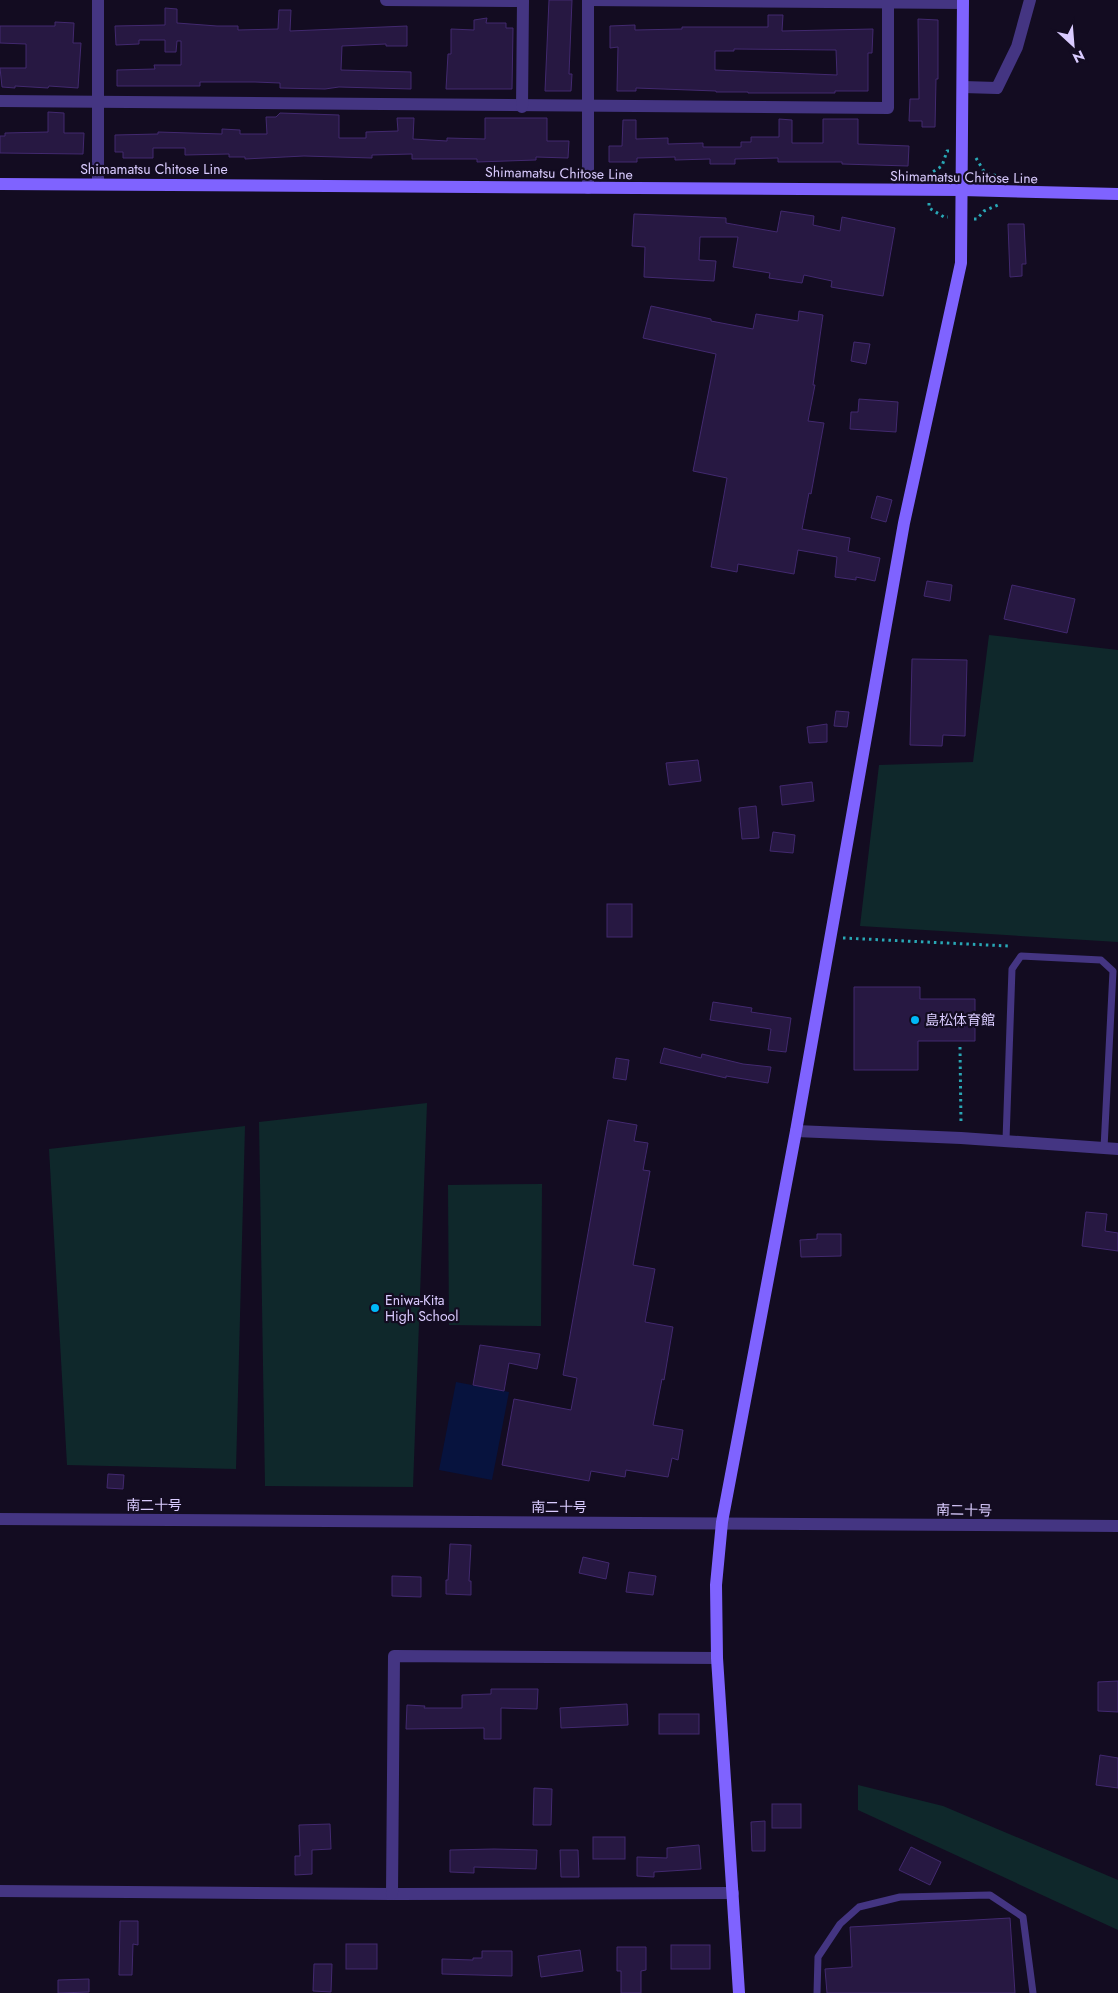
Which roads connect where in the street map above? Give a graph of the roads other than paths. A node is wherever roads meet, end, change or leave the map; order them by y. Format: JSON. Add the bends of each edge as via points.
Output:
{"nodes":[{"id":1,"x":98,"y":0,"type":"edge"},
{"id":2,"x":386,"y":0,"type":"edge"},
{"id":3,"x":523,"y":0,"type":"edge"},
{"id":4,"x":588,"y":0,"type":"edge"},
{"id":5,"x":1030,"y":0,"type":"edge"},
{"id":6,"x":888,"y":1,"type":"edge"},
{"id":7,"x":963,"y":1,"type":"edge"},
{"id":8,"x":963,"y":87,"type":"junction"},
{"id":9,"x":0,"y":101,"type":"edge"},
{"id":10,"x":98,"y":102,"type":"junction"},
{"id":11,"x":522,"y":107,"type":"junction"},
{"id":12,"x":588,"y":107,"type":"junction"},
{"id":13,"x":0,"y":184,"type":"edge"},
{"id":14,"x":98,"y":184,"type":"junction"},
{"id":15,"x":588,"y":188,"type":"junction"},
{"id":16,"x":962,"y":190,"type":"junction"},
{"id":17,"x":1118,"y":194,"type":"edge"},
{"id":18,"x":796,"y":1131,"type":"junction"},
{"id":19,"x":1006,"y":1140,"type":"junction"},
{"id":20,"x":1104,"y":1148,"type":"junction"},
{"id":21,"x":1118,"y":1149,"type":"edge"},
{"id":22,"x":0,"y":1519,"type":"edge"},
{"id":23,"x":722,"y":1522,"type":"junction"},
{"id":24,"x":1118,"y":1526,"type":"edge"},
{"id":25,"x":718,"y":1658,"type":"junction"},
{"id":26,"x":0,"y":1891,"type":"edge"},
{"id":27,"x":733,"y":1893,"type":"junction"},
{"id":28,"x":392,"y":1894,"type":"junction"},
{"id":29,"x":739,"y":1993,"type":"edge"},
{"id":30,"x":818,"y":1993,"type":"edge"},
{"id":31,"x":1033,"y":1993,"type":"edge"}],
"edges":[{"from":1,"to":10,"type":"street"},
{"from":2,"to":3,"type":"street"},
{"from":3,"to":11,"type":"street"},
{"from":4,"to":6,"type":"street"},
{"from":4,"to":12,"type":"street"},
{"from":5,"to":8,"type":"street","via":[[1017,47],[998,88]]},
{"from":6,"to":7,"type":"street"},
{"from":6,"to":12,"type":"street","via":[[888,108]]},
{"from":7,"to":8,"type":"street"},
{"from":8,"to":16,"type":"street"},
{"from":9,"to":10,"type":"street"},
{"from":10,"to":11,"type":"street"},
{"from":10,"to":14,"type":"street"},
{"from":11,"to":12,"type":"street"},
{"from":12,"to":15,"type":"street"},
{"from":13,"to":14,"type":"street","name":"Shimamatsu Chitose Line"},
{"from":14,"to":15,"type":"street","name":"Shimamatsu Chitose Line"},
{"from":15,"to":16,"type":"street","name":"Shimamatsu Chitose Line"},
{"from":16,"to":17,"type":"street","name":"Shimamatsu Chitose Line"},
{"from":16,"to":18,"type":"street","via":[[961,263],[904,523]]},
{"from":18,"to":19,"type":"street"},
{"from":18,"to":23,"type":"street"},
{"from":19,"to":20,"type":"street"},
{"from":19,"to":20,"type":"lane","via":[[1012,969],[1021,956],[1101,960],[1113,971]]},
{"from":20,"to":21,"type":"street"},
{"from":22,"to":23,"type":"street","name":"南二十号"},
{"from":23,"to":24,"type":"street","name":"南二十号"},
{"from":23,"to":25,"type":"street","via":[[716,1585]]},
{"from":25,"to":27,"type":"street"},
{"from":25,"to":28,"type":"street","via":[[394,1656]]},
{"from":26,"to":28,"type":"street"},
{"from":27,"to":28,"type":"street"},
{"from":27,"to":29,"type":"street"},
{"from":30,"to":31,"type":"lane","via":[[818,1957],[840,1924],[859,1907],[900,1897],[990,1895],[1023,1917]]}]}
